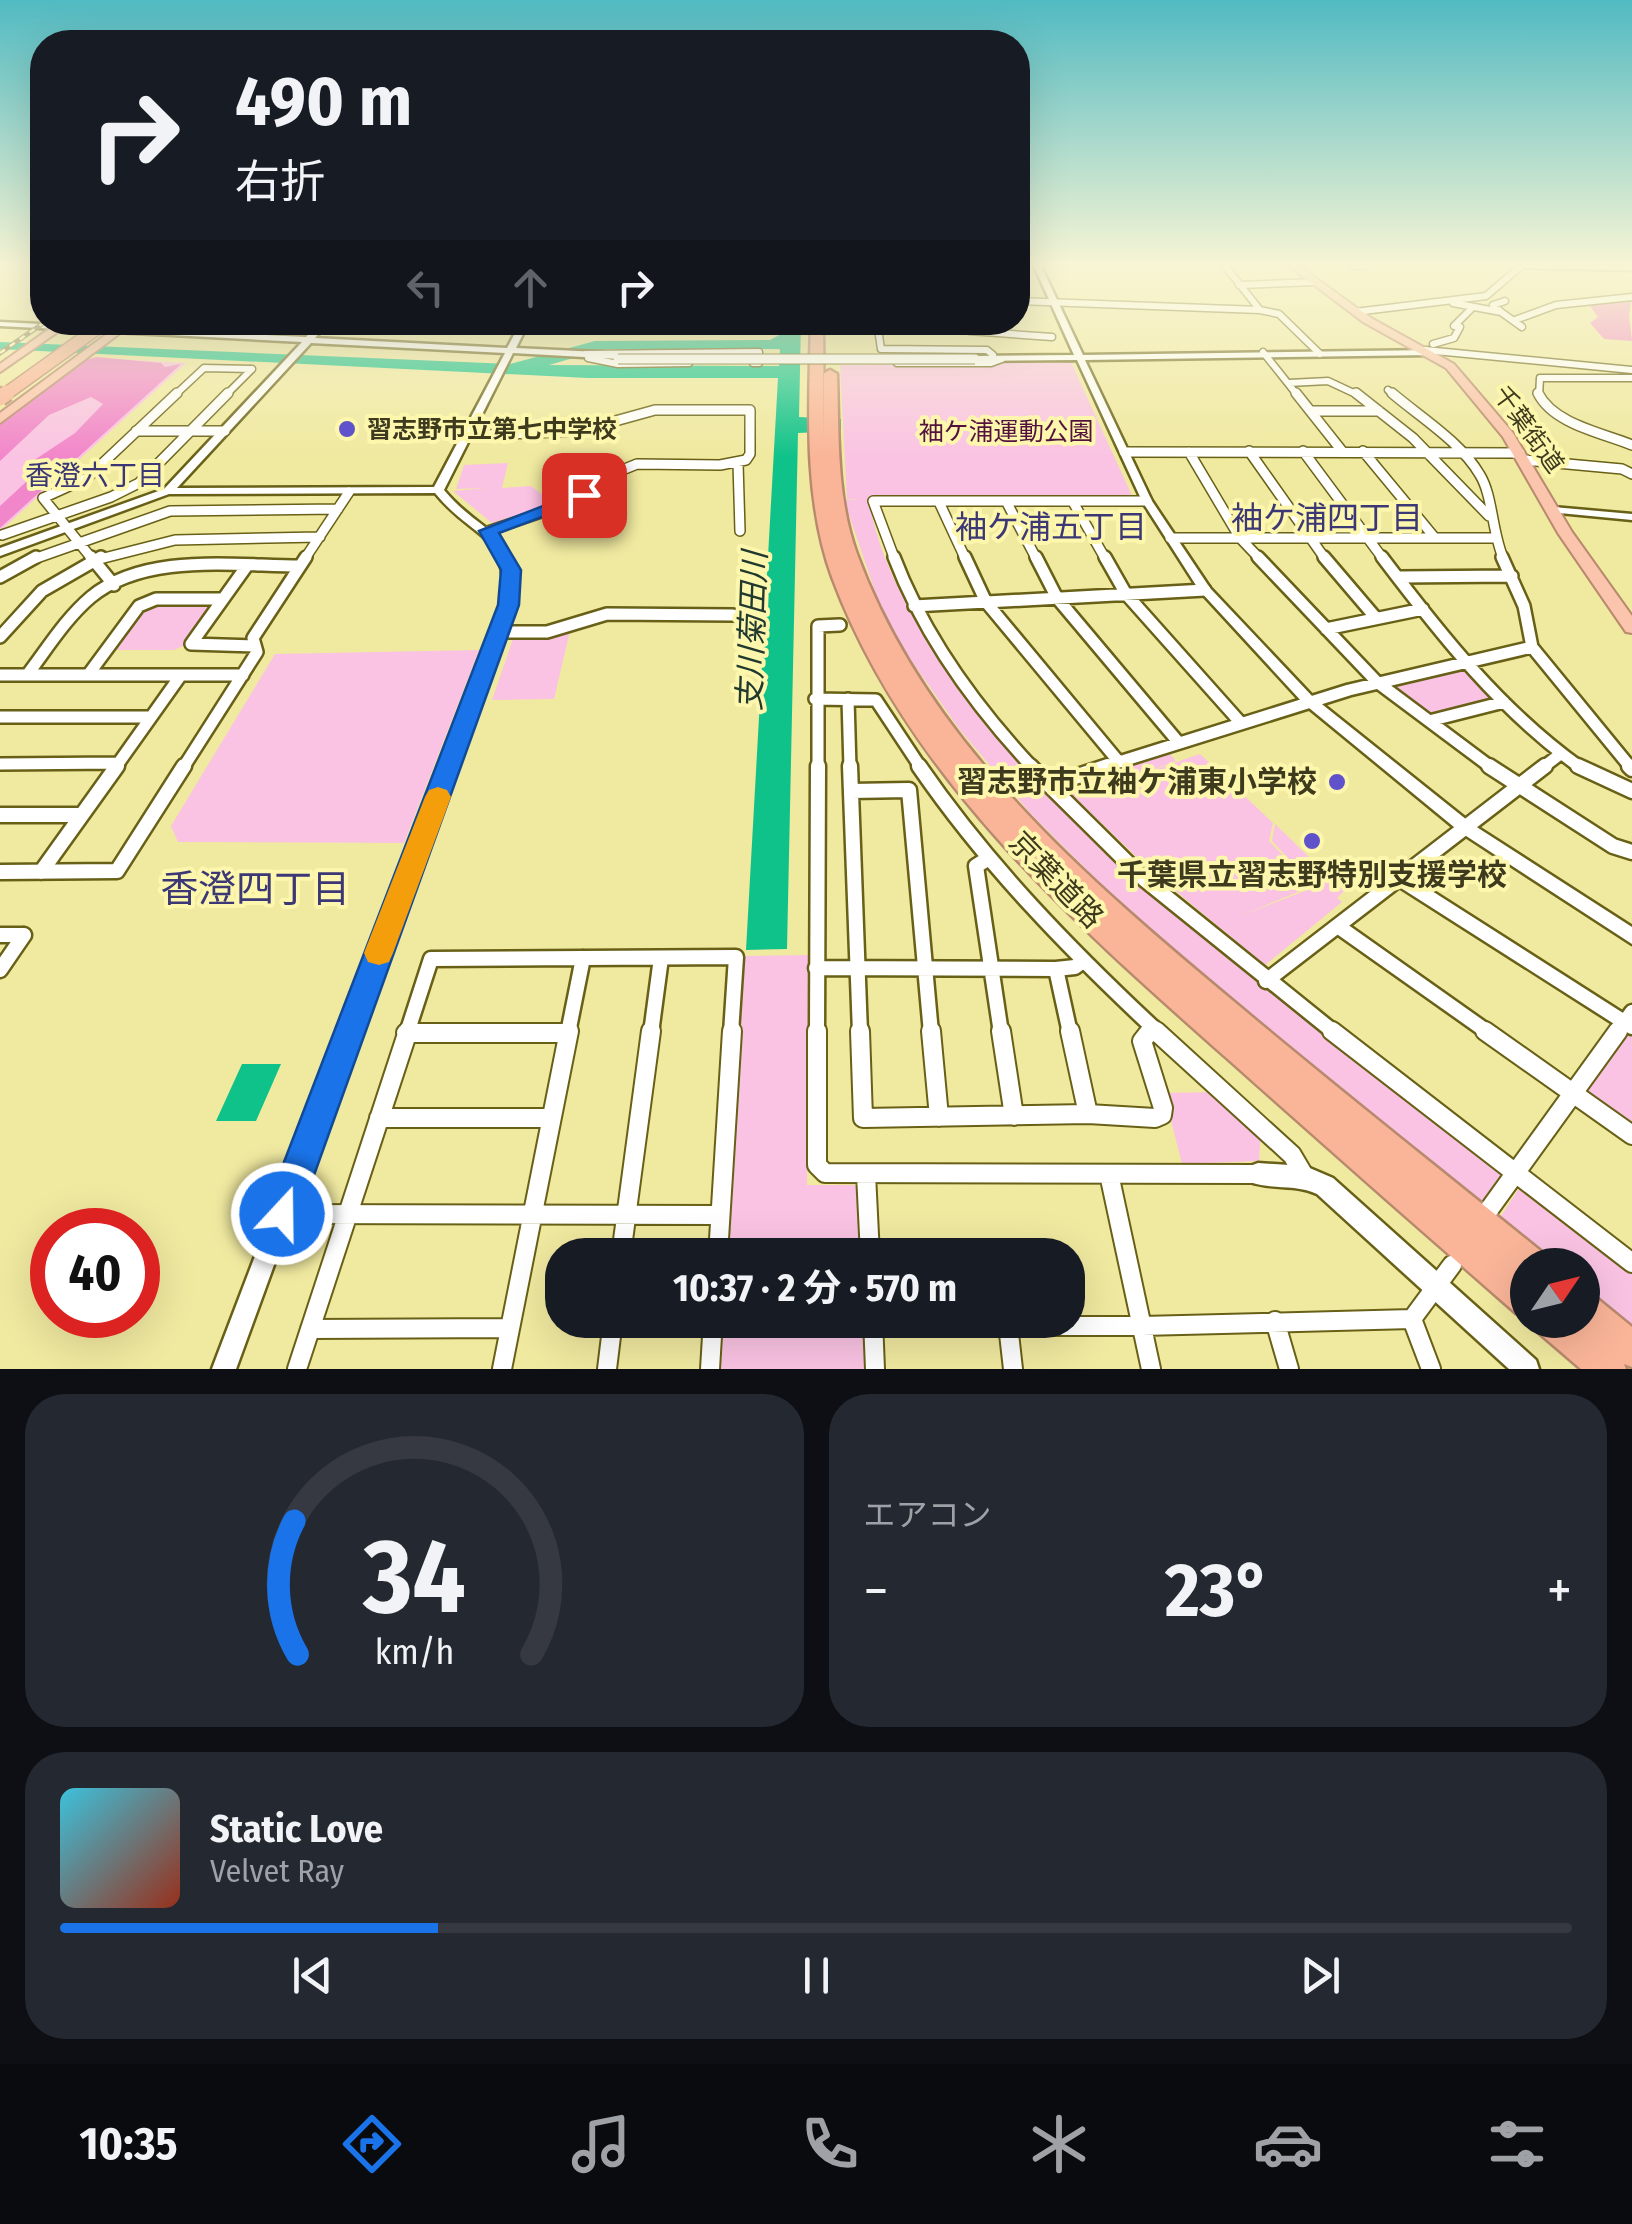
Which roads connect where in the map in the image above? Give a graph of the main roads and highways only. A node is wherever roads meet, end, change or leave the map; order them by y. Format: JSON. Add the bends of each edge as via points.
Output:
{"nodes":[{"id":1,"x":1391,"y":330,"type":"edge"},
{"id":2,"x":50,"y":335,"type":"edge"},
{"id":3,"x":73,"y":335,"type":"edge"},
{"id":4,"x":107,"y":335,"type":"edge"},
{"id":5,"x":109,"y":335,"type":"edge"},
{"id":6,"x":818,"y":335,"type":"edge"},
{"id":7,"x":827,"y":335,"type":"edge"},
{"id":8,"x":0,"y":369,"type":"edge"},
{"id":9,"x":0,"y":386,"type":"edge"},
{"id":10,"x":0,"y":398,"type":"edge"},
{"id":11,"x":0,"y":419,"type":"edge"},
{"id":12,"x":824,"y":425,"type":"junction"},
{"id":13,"x":1632,"y":628,"type":"edge"},
{"id":14,"x":1511,"y":1248,"type":"edge"},
{"id":15,"x":1510,"y":1285,"type":"edge"},
{"id":16,"x":1600,"y":1323,"type":"edge"},
{"id":17,"x":1571,"y":1338,"type":"edge"},
{"id":18,"x":1632,"y":1350,"type":"edge"},
{"id":19,"x":1608,"y":1369,"type":"edge"}],
"edges":[{"from":1,"to":13,"type":"highway","name":"千葉街道","via":[[1450,366],[1522,457]]},
{"from":2,"to":8,"type":"highway"},
{"from":3,"to":9,"type":"highway"},
{"from":4,"to":10,"type":"highway","bridge":true},
{"from":5,"to":11,"type":"highway"},
{"from":6,"to":12,"type":"highway","name":"京葉道路"},
{"from":7,"to":12,"type":"highway","name":"京葉道路"},
{"from":12,"to":14,"type":"highway","name":"京葉道路","via":[[836,506],[871,609],[923,696],[984,776],[1148,944]]},
{"from":12,"to":15,"type":"highway","name":"京葉道路","via":[[824,521],[853,608],[906,702],[962,778],[1153,976]]},
{"from":16,"to":18,"type":"highway"},
{"from":17,"to":19,"type":"highway"}]}
